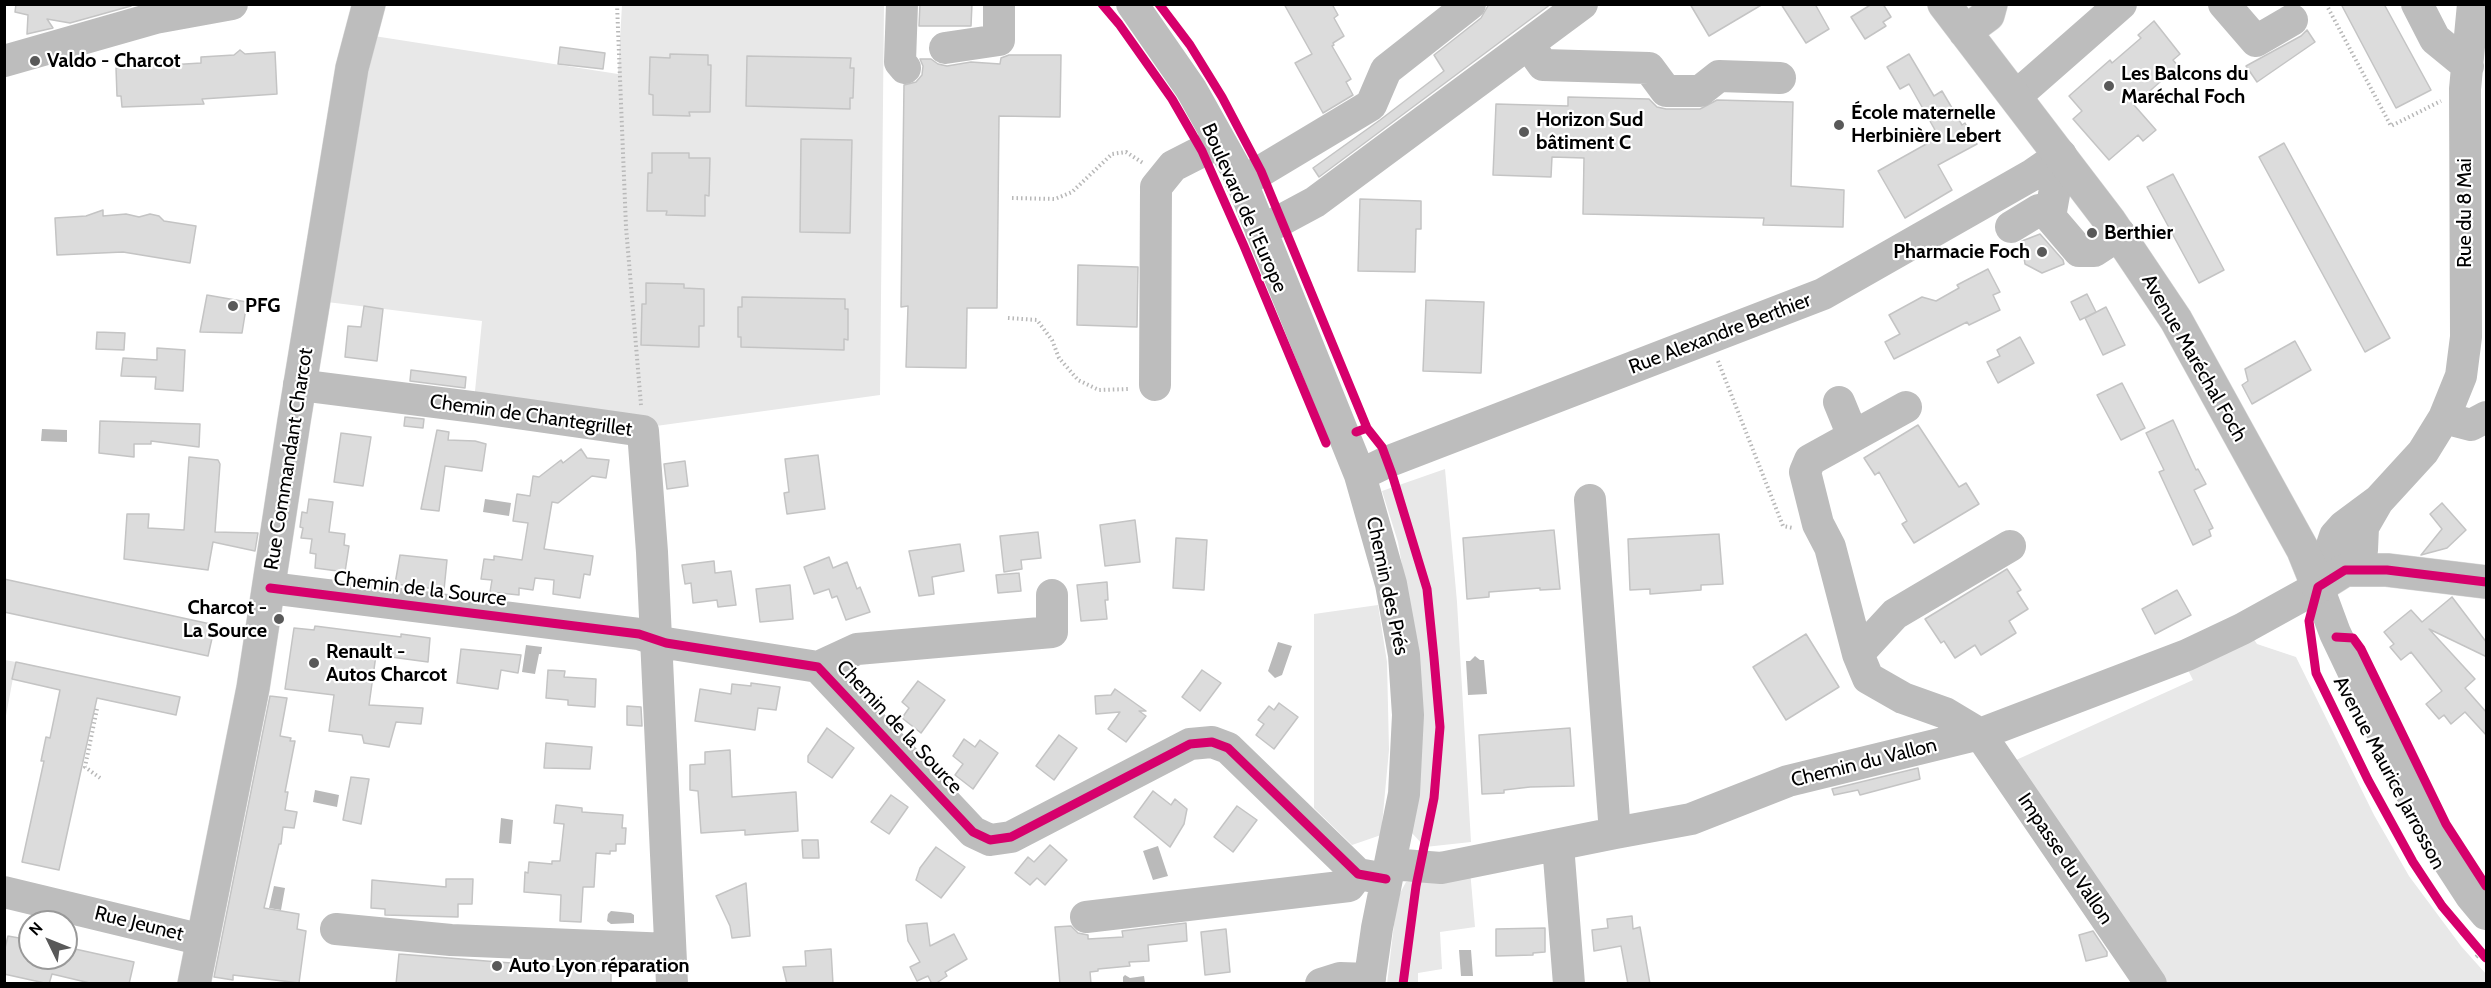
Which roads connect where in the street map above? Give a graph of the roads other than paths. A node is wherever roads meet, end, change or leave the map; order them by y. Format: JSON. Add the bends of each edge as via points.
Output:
{"nodes":[{"id":1,"x":232,"y":4,"type":"edge"},
{"id":2,"x":369,"y":4,"type":"edge"},
{"id":3,"x":902,"y":4,"type":"edge"},
{"id":4,"x":999,"y":4,"type":"edge"},
{"id":5,"x":1132,"y":4,"type":"edge"},
{"id":6,"x":1470,"y":4,"type":"edge"},
{"id":7,"x":1582,"y":4,"type":"edge"},
{"id":8,"x":1944,"y":4,"type":"edge"},
{"id":9,"x":1991,"y":4,"type":"edge"},
{"id":10,"x":2121,"y":4,"type":"edge"},
{"id":11,"x":2224,"y":4,"type":"edge"},
{"id":12,"x":2417,"y":4,"type":"edge"},
{"id":13,"x":2292,"y":20,"type":"dead end"},
{"id":14,"x":1965,"y":32,"type":"junction"},
{"id":15,"x":1528,"y":44,"type":"junction"},
{"id":16,"x":2472,"y":46,"type":"edge"},
{"id":17,"x":945,"y":48,"type":"dead end"},
{"id":18,"x":4,"y":61,"type":"edge"},
{"id":19,"x":905,"y":68,"type":"dead end"},
{"id":20,"x":1780,"y":78,"type":"dead end"},
{"id":21,"x":2015,"y":97,"type":"junction"},
{"id":22,"x":1220,"y":142,"type":"junction"},
{"id":23,"x":2061,"y":156,"type":"junction"},
{"id":24,"x":1241,"y":183,"type":"junction"},
{"id":25,"x":2051,"y":209,"type":"junction"},
{"id":26,"x":2011,"y":227,"type":"dead end"},
{"id":27,"x":1261,"y":231,"type":"junction"},
{"id":28,"x":2120,"y":234,"type":"junction"},
{"id":29,"x":2476,"y":236,"type":"edge"},
{"id":30,"x":299,"y":385,"type":"junction"},
{"id":31,"x":1155,"y":385,"type":"road end"},
{"id":32,"x":1839,"y":402,"type":"dead end"},
{"id":33,"x":1906,"y":407,"type":"dead end"},
{"id":34,"x":2487,"y":417,"type":"edge"},
{"id":35,"x":2444,"y":418,"type":"junction"},
{"id":36,"x":1853,"y":436,"type":"junction"},
{"id":37,"x":1360,"y":475,"type":"junction"},
{"id":38,"x":1590,"y":500,"type":"dead end"},
{"id":39,"x":2379,"y":500,"type":"junction"},
{"id":40,"x":2010,"y":546,"type":"dead end"},
{"id":41,"x":2345,"y":570,"type":"junction"},
{"id":42,"x":2487,"y":582,"type":"edge"},
{"id":43,"x":2318,"y":587,"type":"junction"},
{"id":44,"x":270,"y":588,"type":"junction"},
{"id":45,"x":1052,"y":595,"type":"dead end"},
{"id":46,"x":654,"y":639,"type":"junction"},
{"id":47,"x":1858,"y":654,"type":"junction"},
{"id":48,"x":818,"y":667,"type":"junction"},
{"id":49,"x":1980,"y":734,"type":"junction"},
{"id":50,"x":1615,"y":832,"type":"junction"},
{"id":51,"x":1558,"y":845,"type":"junction"},
{"id":52,"x":1378,"y":872,"type":"junction"},
{"id":53,"x":4,"y":892,"type":"edge"},
{"id":54,"x":2487,"y":914,"type":"edge"},
{"id":55,"x":1086,"y":918,"type":"dead end"},
{"id":56,"x":336,"y":929,"type":"dead end"},
{"id":57,"x":203,"y":940,"type":"junction"},
{"id":58,"x":670,"y":949,"type":"junction"},
{"id":59,"x":1370,"y":981,"type":"edge"},
{"id":60,"x":194,"y":984,"type":"edge"},
{"id":61,"x":672,"y":984,"type":"edge"},
{"id":62,"x":1321,"y":984,"type":"edge"},
{"id":63,"x":1569,"y":984,"type":"edge"},
{"id":64,"x":2151,"y":984,"type":"edge"}],
"edges":[{"from":1,"to":18,"type":"street","via":[[155,18]]},
{"from":2,"to":30,"type":"main road","name":"Rue Commandant Charcot","via":[[353,60]]},
{"from":3,"to":19,"type":"street","via":[[900,62]]},
{"from":4,"to":17,"type":"street","via":[[999,40]]},
{"from":5,"to":22,"type":"street","name":"Boulevard de l'Europe","via":[[1191,89]]},
{"from":6,"to":24,"type":"street","via":[[1386,70],[1371,105]]},
{"from":7,"to":15,"type":"street"},
{"from":8,"to":14,"type":"main road","name":"Avenue Maréchal Foch"},
{"from":9,"to":14,"type":"main road","via":[[1988,15]]},
{"from":10,"to":21,"type":"street"},
{"from":11,"to":13,"type":"street","via":[[2256,41]]},
{"from":12,"to":16,"type":"street","via":[[2435,39]]},
{"from":14,"to":21,"type":"main road","name":"Avenue Maréchal Foch"},
{"from":15,"to":20,"type":"street","via":[[1543,65],[1649,68],[1666,91],[1700,91],[1719,76]]},
{"from":15,"to":27,"type":"street","via":[[1315,202]]},
{"from":16,"to":29,"type":"street","name":"Rue du 8 Mai"},
{"from":21,"to":23,"type":"main road","name":"Avenue Maréchal Foch"},
{"from":22,"to":24,"type":"street","name":"Boulevard de l'Europe"},
{"from":22,"to":31,"type":"street","via":[[1173,166],[1156,187]]},
{"from":23,"to":25,"type":"street"},
{"from":23,"to":28,"type":"main road","name":"Avenue Maréchal Foch"},
{"from":23,"to":37,"type":"street","name":"Rue Alexandre Berthier","via":[[1823,294]]},
{"from":24,"to":27,"type":"street","name":"Boulevard de l'Europe"},
{"from":25,"to":26,"type":"street","via":[[2039,210]]},
{"from":25,"to":28,"type":"street","via":[[2050,217],[2079,251],[2094,251]]},
{"from":27,"to":37,"type":"street","name":"Boulevard de l'Europe"},
{"from":28,"to":43,"type":"main road","name":"Avenue Maréchal Foch","via":[[2176,320],[2303,550]]},
{"from":29,"to":35,"type":"street","name":"Rue du 8 Mai","via":[[2461,376]]},
{"from":30,"to":44,"type":"main road","name":"Rue Commandant Charcot"},
{"from":30,"to":46,"type":"street","name":"Chemin de Chantegrillet","via":[[643,431]]},
{"from":32,"to":36,"type":"street"},
{"from":33,"to":36,"type":"street"},
{"from":34,"to":35,"type":"street","via":[[2471,425]]},
{"from":35,"to":39,"type":"street","name":"Rue du 8 Mai","via":[[2423,452]]},
{"from":36,"to":47,"type":"street","via":[[1810,460],[1805,472],[1818,524],[1830,547]]},
{"from":37,"to":52,"type":"street","name":"Chemin des Prés","via":[[1391,584],[1404,655],[1408,715],[1404,794]]},
{"from":38,"to":50,"type":"street"},
{"from":39,"to":41,"type":"street","name":"Rue du 8 Mai","via":[[2363,527],[2362,550]]},
{"from":39,"to":43,"type":"street","name":"Rue du 8 Mai","via":[[2335,536]]},
{"from":40,"to":47,"type":"street","via":[[1895,614]]},
{"from":41,"to":42,"type":"main road","via":[[2387,570]]},
{"from":41,"to":43,"type":"main road"},
{"from":43,"to":49,"type":"street","name":"Chemin du Vallon","via":[[2187,655]]},
{"from":43,"to":54,"type":"street","name":"Avenue Maurice Jarrosson","via":[[2335,633],[2414,799],[2441,850]]},
{"from":44,"to":46,"type":"street","name":"Chemin de la Source"},
{"from":44,"to":57,"type":"main road","name":"Rue Commandant Charcot"},
{"from":45,"to":48,"type":"street","via":[[1052,632],[857,649]]},
{"from":46,"to":48,"type":"street","name":"Chemin de la Source"},
{"from":46,"to":58,"type":"street","name":"Chemin de Chantegrillet"},
{"from":47,"to":49,"type":"street","via":[[1868,678],[1903,698],[1945,712]]},
{"from":48,"to":52,"type":"street","name":"Chemin de la Source","via":[[973,832],[990,840],[1011,837],[1190,744],[1212,742],[1228,748]]},
{"from":49,"to":50,"type":"street","name":"Chemin du Vallon","via":[[1788,781],[1691,819]]},
{"from":49,"to":64,"type":"street","name":"Impasse du Vallon"},
{"from":50,"to":51,"type":"street","name":"Chemin du Vallon"},
{"from":51,"to":52,"type":"street","name":"Chemin du Vallon","via":[[1441,868]]},
{"from":51,"to":63,"type":"street"},
{"from":52,"to":55,"type":"street","via":[[1349,886]]},
{"from":52,"to":59,"type":"street","name":"Chemin des Prés"},
{"from":53,"to":57,"type":"street","name":"Rue Jeunet"},
{"from":56,"to":58,"type":"street","via":[[451,940]]},
{"from":57,"to":60,"type":"main road","name":"Rue Commandant Charcot"},
{"from":58,"to":61,"type":"street","name":"Chemin de Chantegrillet"},
{"from":59,"to":62,"type":"street","via":[[1340,978]]}]}
